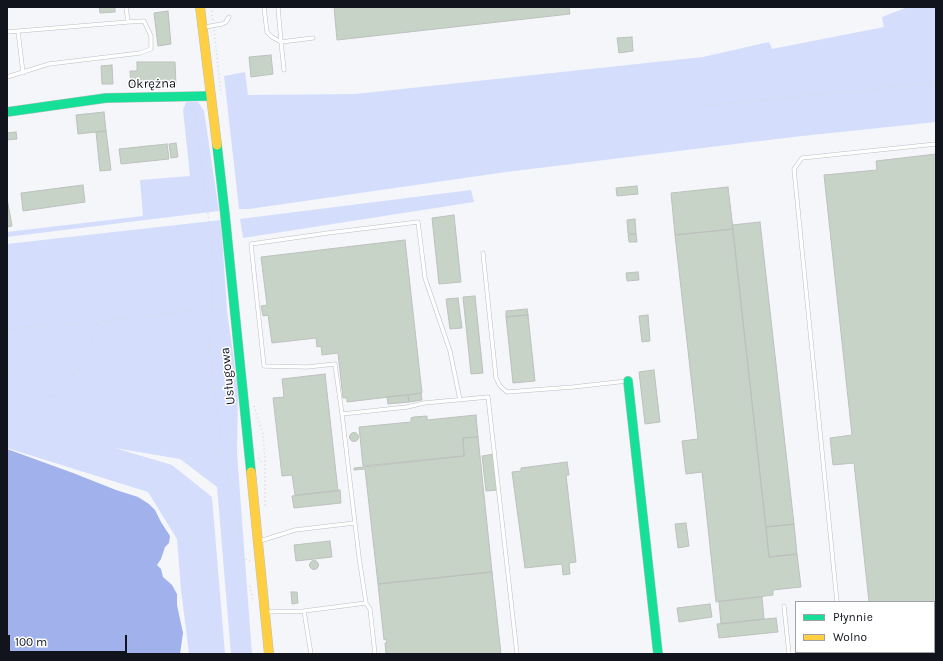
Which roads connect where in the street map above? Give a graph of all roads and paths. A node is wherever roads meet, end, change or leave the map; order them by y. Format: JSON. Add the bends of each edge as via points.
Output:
{"nodes":[{"id":1,"x":126,"y":7,"type":"edge"},
{"id":2,"x":200,"y":7,"type":"edge"},
{"id":3,"x":264,"y":7,"type":"edge"},
{"id":4,"x":278,"y":7,"type":"edge"},
{"id":5,"x":229,"y":17,"type":"dead end"},
{"id":6,"x":128,"y":22,"type":"junction"},
{"id":7,"x":202,"y":28,"type":"junction"},
{"id":8,"x":18,"y":31,"type":"junction"},
{"id":9,"x":7,"y":32,"type":"edge"},
{"id":10,"x":313,"y":38,"type":"dead end"},
{"id":11,"x":281,"y":42,"type":"junction"},
{"id":12,"x":284,"y":70,"type":"dead end"},
{"id":13,"x":22,"y":73,"type":"junction"},
{"id":14,"x":7,"y":77,"type":"edge"},
{"id":15,"x":936,"y":83,"type":"edge"},
{"id":16,"x":192,"y":96,"type":"junction"},
{"id":17,"x":210,"y":96,"type":"junction"},
{"id":18,"x":702,"y":106,"type":"dead end"},
{"id":19,"x":7,"y":112,"type":"edge"},
{"id":20,"x":936,"y":144,"type":"edge"},
{"id":21,"x":482,"y":253,"type":"dead end"},
{"id":22,"x":234,"y":305,"type":"junction"},
{"id":23,"x":211,"y":307,"type":"junction"},
{"id":24,"x":98,"y":322,"type":"junction"},
{"id":25,"x":7,"y":329,"type":"edge"},
{"id":26,"x":7,"y":370,"type":"edge"},
{"id":27,"x":628,"y":381,"type":"joint"},
{"id":28,"x":460,"y":400,"type":"junction"},
{"id":29,"x":342,"y":414,"type":"junction"},
{"id":30,"x":260,"y":425,"type":"dead end"},
{"id":31,"x":255,"y":427,"type":"dead end"},
{"id":32,"x":259,"y":458,"type":"dead end"},
{"id":33,"x":265,"y":462,"type":"dead end"},
{"id":34,"x":354,"y":523,"type":"junction"},
{"id":35,"x":258,"y":541,"type":"junction"},
{"id":36,"x":261,"y":568,"type":"junction"},
{"id":37,"x":250,"y":586,"type":"dead end"},
{"id":38,"x":253,"y":601,"type":"dead end"},
{"id":39,"x":837,"y":601,"type":"edge"},
{"id":40,"x":366,"y":603,"type":"junction"},
{"id":41,"x":784,"y":606,"type":"dead end"},
{"id":42,"x":304,"y":611,"type":"junction"},
{"id":43,"x":266,"y":612,"type":"junction"},
{"id":44,"x":269,"y":654,"type":"edge"},
{"id":45,"x":311,"y":654,"type":"edge"},
{"id":46,"x":375,"y":654,"type":"edge"},
{"id":47,"x":517,"y":654,"type":"edge"},
{"id":48,"x":658,"y":654,"type":"edge"},
{"id":49,"x":789,"y":654,"type":"edge"}],
"edges":[{"from":1,"to":6,"type":"lane"},
{"from":2,"to":7,"type":"street"},
{"from":3,"to":11,"type":"lane","via":[[267,32]]},
{"from":4,"to":11,"type":"lane"},
{"from":5,"to":7,"type":"lane","via":[[222,24]]},
{"from":6,"to":8,"type":"lane"},
{"from":6,"to":13,"type":"lane","via":[[144,20],[152,36],[151,49],[140,53],[49,64]]},
{"from":7,"to":17,"type":"street"},
{"from":8,"to":9,"type":"lane"},
{"from":8,"to":13,"type":"lane"},
{"from":10,"to":11,"type":"lane"},
{"from":11,"to":12,"type":"lane"},
{"from":13,"to":14,"type":"lane"},
{"from":15,"to":18,"type":"path"},
{"from":16,"to":17,"type":"street","name":"Okrężna"},
{"from":16,"to":19,"type":"street","name":"Okrężna","via":[[106,98]]},
{"from":16,"to":23,"type":"path","via":[[214,260]]},
{"from":17,"to":22,"type":"street","name":"Usługowa"},
{"from":20,"to":39,"type":"lane","via":[[802,158],[794,168]]},
{"from":21,"to":27,"type":"lane","via":[[496,378],[506,392]]},
{"from":22,"to":23,"type":"path"},
{"from":22,"to":35,"type":"street","name":"Usługowa"},
{"from":23,"to":24,"type":"path"},
{"from":23,"to":36,"type":"path","via":[[209,345],[223,457],[238,515],[241,556]]},
{"from":24,"to":25,"type":"path"},
{"from":24,"to":26,"type":"path","via":[[89,350],[71,382],[57,396],[50,397]]},
{"from":27,"to":48,"type":"street"},
{"from":28,"to":29,"type":"lane"},
{"from":28,"to":29,"type":"lane","via":[[450,351],[425,278],[418,222],[251,244],[264,366],[307,367],[335,364]]},
{"from":28,"to":47,"type":"lane","via":[[488,397]]},
{"from":29,"to":34,"type":"lane"},
{"from":30,"to":31,"type":"path"},
{"from":32,"to":33,"type":"path"},
{"from":34,"to":35,"type":"lane","via":[[295,530]]},
{"from":34,"to":40,"type":"lane"},
{"from":35,"to":36,"type":"street","name":"Usługowa"},
{"from":36,"to":43,"type":"street","name":"Usługowa"},
{"from":37,"to":38,"type":"path"},
{"from":40,"to":42,"type":"lane"},
{"from":40,"to":46,"type":"lane","via":[[370,609]]},
{"from":41,"to":49,"type":"lane"},
{"from":42,"to":43,"type":"lane"},
{"from":42,"to":45,"type":"lane"},
{"from":43,"to":44,"type":"street","name":"Usługowa"}]}
